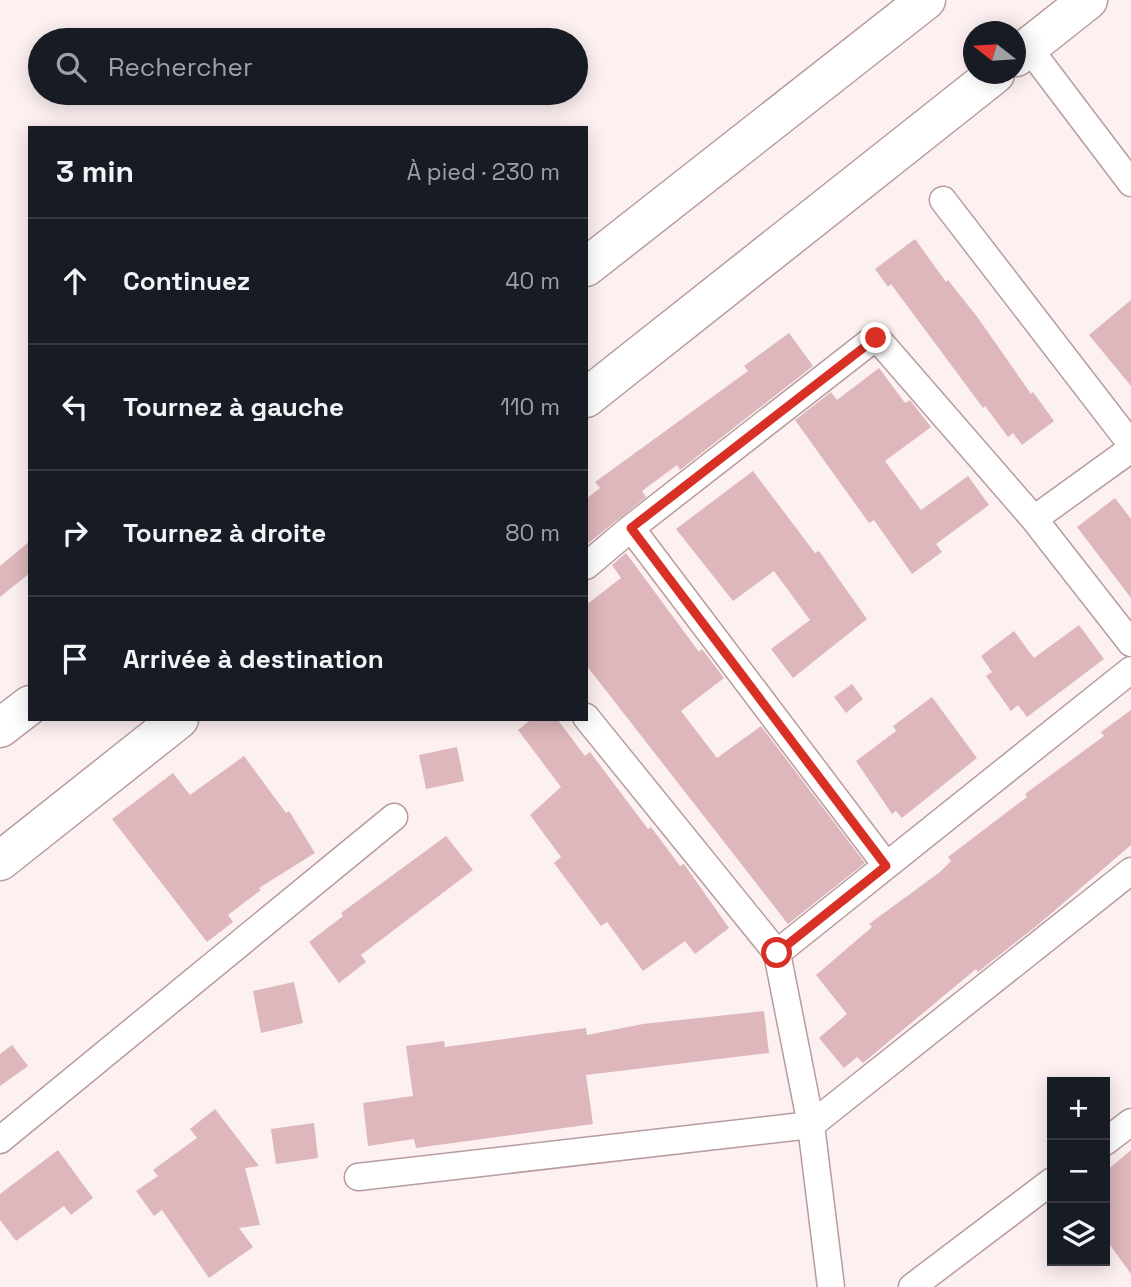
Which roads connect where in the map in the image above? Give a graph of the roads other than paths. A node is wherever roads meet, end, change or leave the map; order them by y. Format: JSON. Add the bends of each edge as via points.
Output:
{"nodes":[{"id":1,"x":926,"y":0,"type":"edge"},
{"id":2,"x":1088,"y":0,"type":"edge"},
{"id":3,"x":1026,"y":49,"type":"edge"},
{"id":4,"x":1026,"y":57,"type":"edge"},
{"id":5,"x":982,"y":84,"type":"edge"},
{"id":6,"x":1131,"y":183,"type":"edge"},
{"id":7,"x":943,"y":200,"type":"dead end"},
{"id":8,"x":588,"y":265,"type":"edge"},
{"id":9,"x":588,"y":396,"type":"edge"},
{"id":10,"x":1131,"y":446,"type":"edge"},
{"id":11,"x":1034,"y":519,"type":"junction"},
{"id":12,"x":631,"y":528,"type":"junction"},
{"id":13,"x":588,"y":564,"type":"edge"},
{"id":14,"x":1131,"y":643,"type":"edge"},
{"id":15,"x":1131,"y":670,"type":"edge"},
{"id":16,"x":28,"y":707,"type":"edge"},
{"id":17,"x":588,"y":719,"type":"edge"},
{"id":18,"x":176,"y":721,"type":"edge"},
{"id":19,"x":0,"y":729,"type":"edge"},
{"id":20,"x":394,"y":817,"type":"dead end"},
{"id":21,"x":0,"y":861,"type":"edge"},
{"id":22,"x":886,"y":866,"type":"junction"},
{"id":23,"x":1131,"y":871,"type":"edge"},
{"id":24,"x":777,"y":953,"type":"junction"},
{"id":25,"x":1131,"y":1122,"type":"edge"},
{"id":26,"x":811,"y":1125,"type":"junction"},
{"id":27,"x":0,"y":1140,"type":"edge"},
{"id":28,"x":1108,"y":1140,"type":"edge"},
{"id":29,"x":358,"y":1177,"type":"dead end"},
{"id":30,"x":1047,"y":1185,"type":"edge"},
{"id":31,"x":831,"y":1287,"type":"edge"},
{"id":32,"x":912,"y":1287,"type":"edge"}],
"edges":[{"from":1,"to":8,"type":"highway"},
{"from":2,"to":3,"type":"highway"},
{"from":4,"to":6,"type":"street"},
{"from":5,"to":9,"type":"highway"},
{"from":7,"to":10,"type":"street"},
{"from":10,"to":11,"type":"street"},
{"from":11,"to":12,"type":"street","via":[[876,338]]},
{"from":11,"to":14,"type":"street"},
{"from":12,"to":13,"type":"street"},
{"from":12,"to":22,"type":"street"},
{"from":15,"to":22,"type":"street"},
{"from":16,"to":19,"type":"highway"},
{"from":17,"to":24,"type":"street"},
{"from":18,"to":21,"type":"highway"},
{"from":20,"to":27,"type":"street"},
{"from":22,"to":24,"type":"street"},
{"from":23,"to":26,"type":"street"},
{"from":24,"to":26,"type":"street"},
{"from":25,"to":28,"type":"street"},
{"from":26,"to":29,"type":"street"},
{"from":26,"to":31,"type":"street"},
{"from":30,"to":32,"type":"street"}]}
